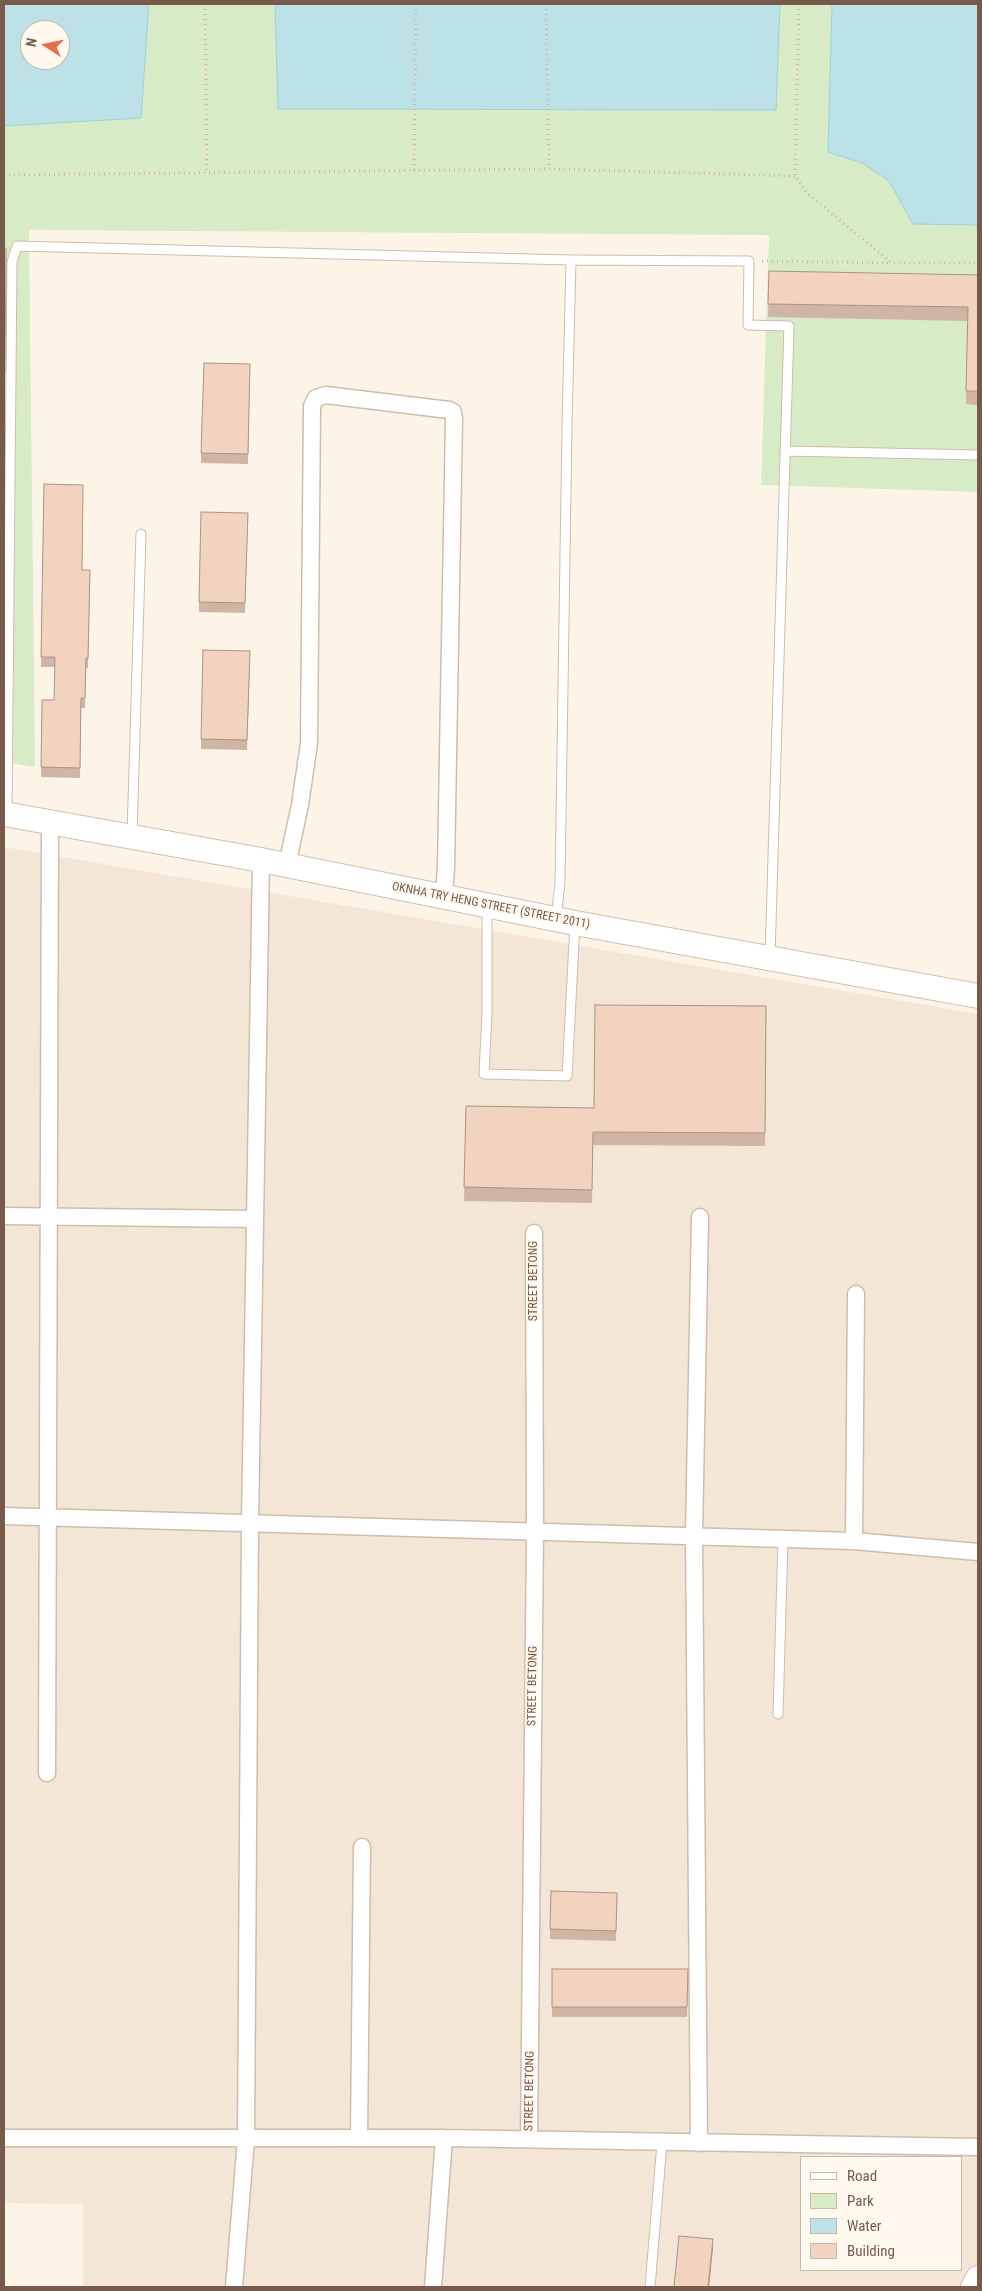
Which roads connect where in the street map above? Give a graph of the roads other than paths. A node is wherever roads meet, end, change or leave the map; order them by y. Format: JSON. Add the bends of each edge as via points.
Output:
{"nodes":[{"id":1,"x":571,"y":260,"type":"junction"},
{"id":2,"x":785,"y":451,"type":"junction"},
{"id":3,"x":978,"y":455,"type":"edge"},
{"id":4,"x":141,"y":534,"type":"dead end"},
{"id":5,"x":6,"y":814,"type":"edge"},
{"id":6,"x":50,"y":822,"type":"junction"},
{"id":7,"x":132,"y":836,"type":"junction"},
{"id":8,"x":262,"y":860,"type":"junction"},
{"id":9,"x":287,"y":865,"type":"junction"},
{"id":10,"x":444,"y":896,"type":"junction"},
{"id":11,"x":487,"y":905,"type":"junction"},
{"id":12,"x":566,"y":921,"type":"junction"},
{"id":13,"x":770,"y":958,"type":"junction"},
{"id":14,"x":978,"y":996,"type":"edge"},
{"id":15,"x":4,"y":1216,"type":"edge"},
{"id":16,"x":50,"y":1217,"type":"junction"},
{"id":17,"x":700,"y":1217,"type":"dead end"},
{"id":18,"x":255,"y":1219,"type":"junction"},
{"id":19,"x":534,"y":1233,"type":"dead end"},
{"id":20,"x":856,"y":1294,"type":"dead end"},
{"id":21,"x":4,"y":1516,"type":"edge"},
{"id":22,"x":47,"y":1517,"type":"junction"},
{"id":23,"x":250,"y":1523,"type":"junction"},
{"id":24,"x":535,"y":1531,"type":"junction"},
{"id":25,"x":694,"y":1536,"type":"junction"},
{"id":26,"x":783,"y":1539,"type":"junction"},
{"id":27,"x":854,"y":1541,"type":"junction"},
{"id":28,"x":978,"y":1552,"type":"edge"},
{"id":29,"x":778,"y":1714,"type":"dead end"},
{"id":30,"x":47,"y":1773,"type":"dead end"},
{"id":31,"x":362,"y":1847,"type":"dead end"},
{"id":32,"x":4,"y":2138,"type":"edge"},
{"id":33,"x":359,"y":2138,"type":"junction"},
{"id":34,"x":444,"y":2138,"type":"junction"},
{"id":35,"x":246,"y":2139,"type":"junction"},
{"id":36,"x":529,"y":2139,"type":"junction"},
{"id":37,"x":662,"y":2142,"type":"junction"},
{"id":38,"x":699,"y":2143,"type":"junction"},
{"id":39,"x":978,"y":2147,"type":"edge"},
{"id":40,"x":978,"y":2278,"type":"edge"},
{"id":41,"x":234,"y":2287,"type":"edge"},
{"id":42,"x":433,"y":2287,"type":"edge"},
{"id":43,"x":650,"y":2287,"type":"edge"},
{"id":44,"x":973,"y":2287,"type":"edge"}],
"edges":[{"from":1,"to":2,"type":"lane","via":[[750,261],[748,325],[789,326]]},
{"from":1,"to":5,"type":"lane","via":[[17,246],[12,262]]},
{"from":1,"to":12,"type":"lane","via":[[560,882]]},
{"from":2,"to":3,"type":"lane"},
{"from":2,"to":13,"type":"lane"},
{"from":4,"to":7,"type":"lane"},
{"from":5,"to":6,"type":"main road","name":"OKNHA TRY HENG STREET (STREET 2011)"},
{"from":6,"to":7,"type":"main road","name":"OKNHA TRY HENG STREET (STREET 2011)"},
{"from":6,"to":16,"type":"street"},
{"from":7,"to":8,"type":"main road","name":"OKNHA TRY HENG STREET (STREET 2011)"},
{"from":8,"to":9,"type":"main road","name":"OKNHA TRY HENG STREET (STREET 2011)"},
{"from":8,"to":18,"type":"street"},
{"from":9,"to":10,"type":"main road","name":"OKNHA TRY HENG STREET (STREET 2011)"},
{"from":9,"to":10,"type":"street","via":[[309,743],[312,406],[316,398],[326,395],[449,410],[454,412],[454,418]]},
{"from":10,"to":11,"type":"main road","name":"OKNHA TRY HENG STREET (STREET 2011)"},
{"from":11,"to":12,"type":"main road","name":"OKNHA TRY HENG STREET (STREET 2011)"},
{"from":11,"to":12,"type":"lane","via":[[484,1074],[567,1076],[573,963]]},
{"from":12,"to":13,"type":"main road","name":"OKNHA TRY HENG STREET (STREET 2011)"},
{"from":13,"to":14,"type":"main road","name":"OKNHA TRY HENG STREET (STREET 2011)"},
{"from":15,"to":16,"type":"street"},
{"from":16,"to":18,"type":"street"},
{"from":16,"to":22,"type":"street"},
{"from":17,"to":25,"type":"street"},
{"from":18,"to":23,"type":"street"},
{"from":19,"to":24,"type":"street","name":"STREET BETONG"},
{"from":20,"to":27,"type":"street"},
{"from":21,"to":22,"type":"street"},
{"from":22,"to":23,"type":"street"},
{"from":22,"to":30,"type":"street"},
{"from":23,"to":24,"type":"street"},
{"from":23,"to":35,"type":"street"},
{"from":24,"to":25,"type":"street"},
{"from":24,"to":36,"type":"street","name":"STREET BETONG"},
{"from":25,"to":26,"type":"street"},
{"from":25,"to":38,"type":"street"},
{"from":26,"to":27,"type":"street"},
{"from":26,"to":29,"type":"lane"},
{"from":27,"to":28,"type":"street"},
{"from":31,"to":33,"type":"street"},
{"from":32,"to":35,"type":"street"},
{"from":33,"to":34,"type":"street"},
{"from":33,"to":35,"type":"street"},
{"from":34,"to":36,"type":"street"},
{"from":34,"to":42,"type":"street"},
{"from":35,"to":41,"type":"street"},
{"from":36,"to":37,"type":"street"},
{"from":37,"to":38,"type":"street"},
{"from":37,"to":43,"type":"lane"},
{"from":38,"to":39,"type":"street"},
{"from":40,"to":44,"type":"main road"}]}
